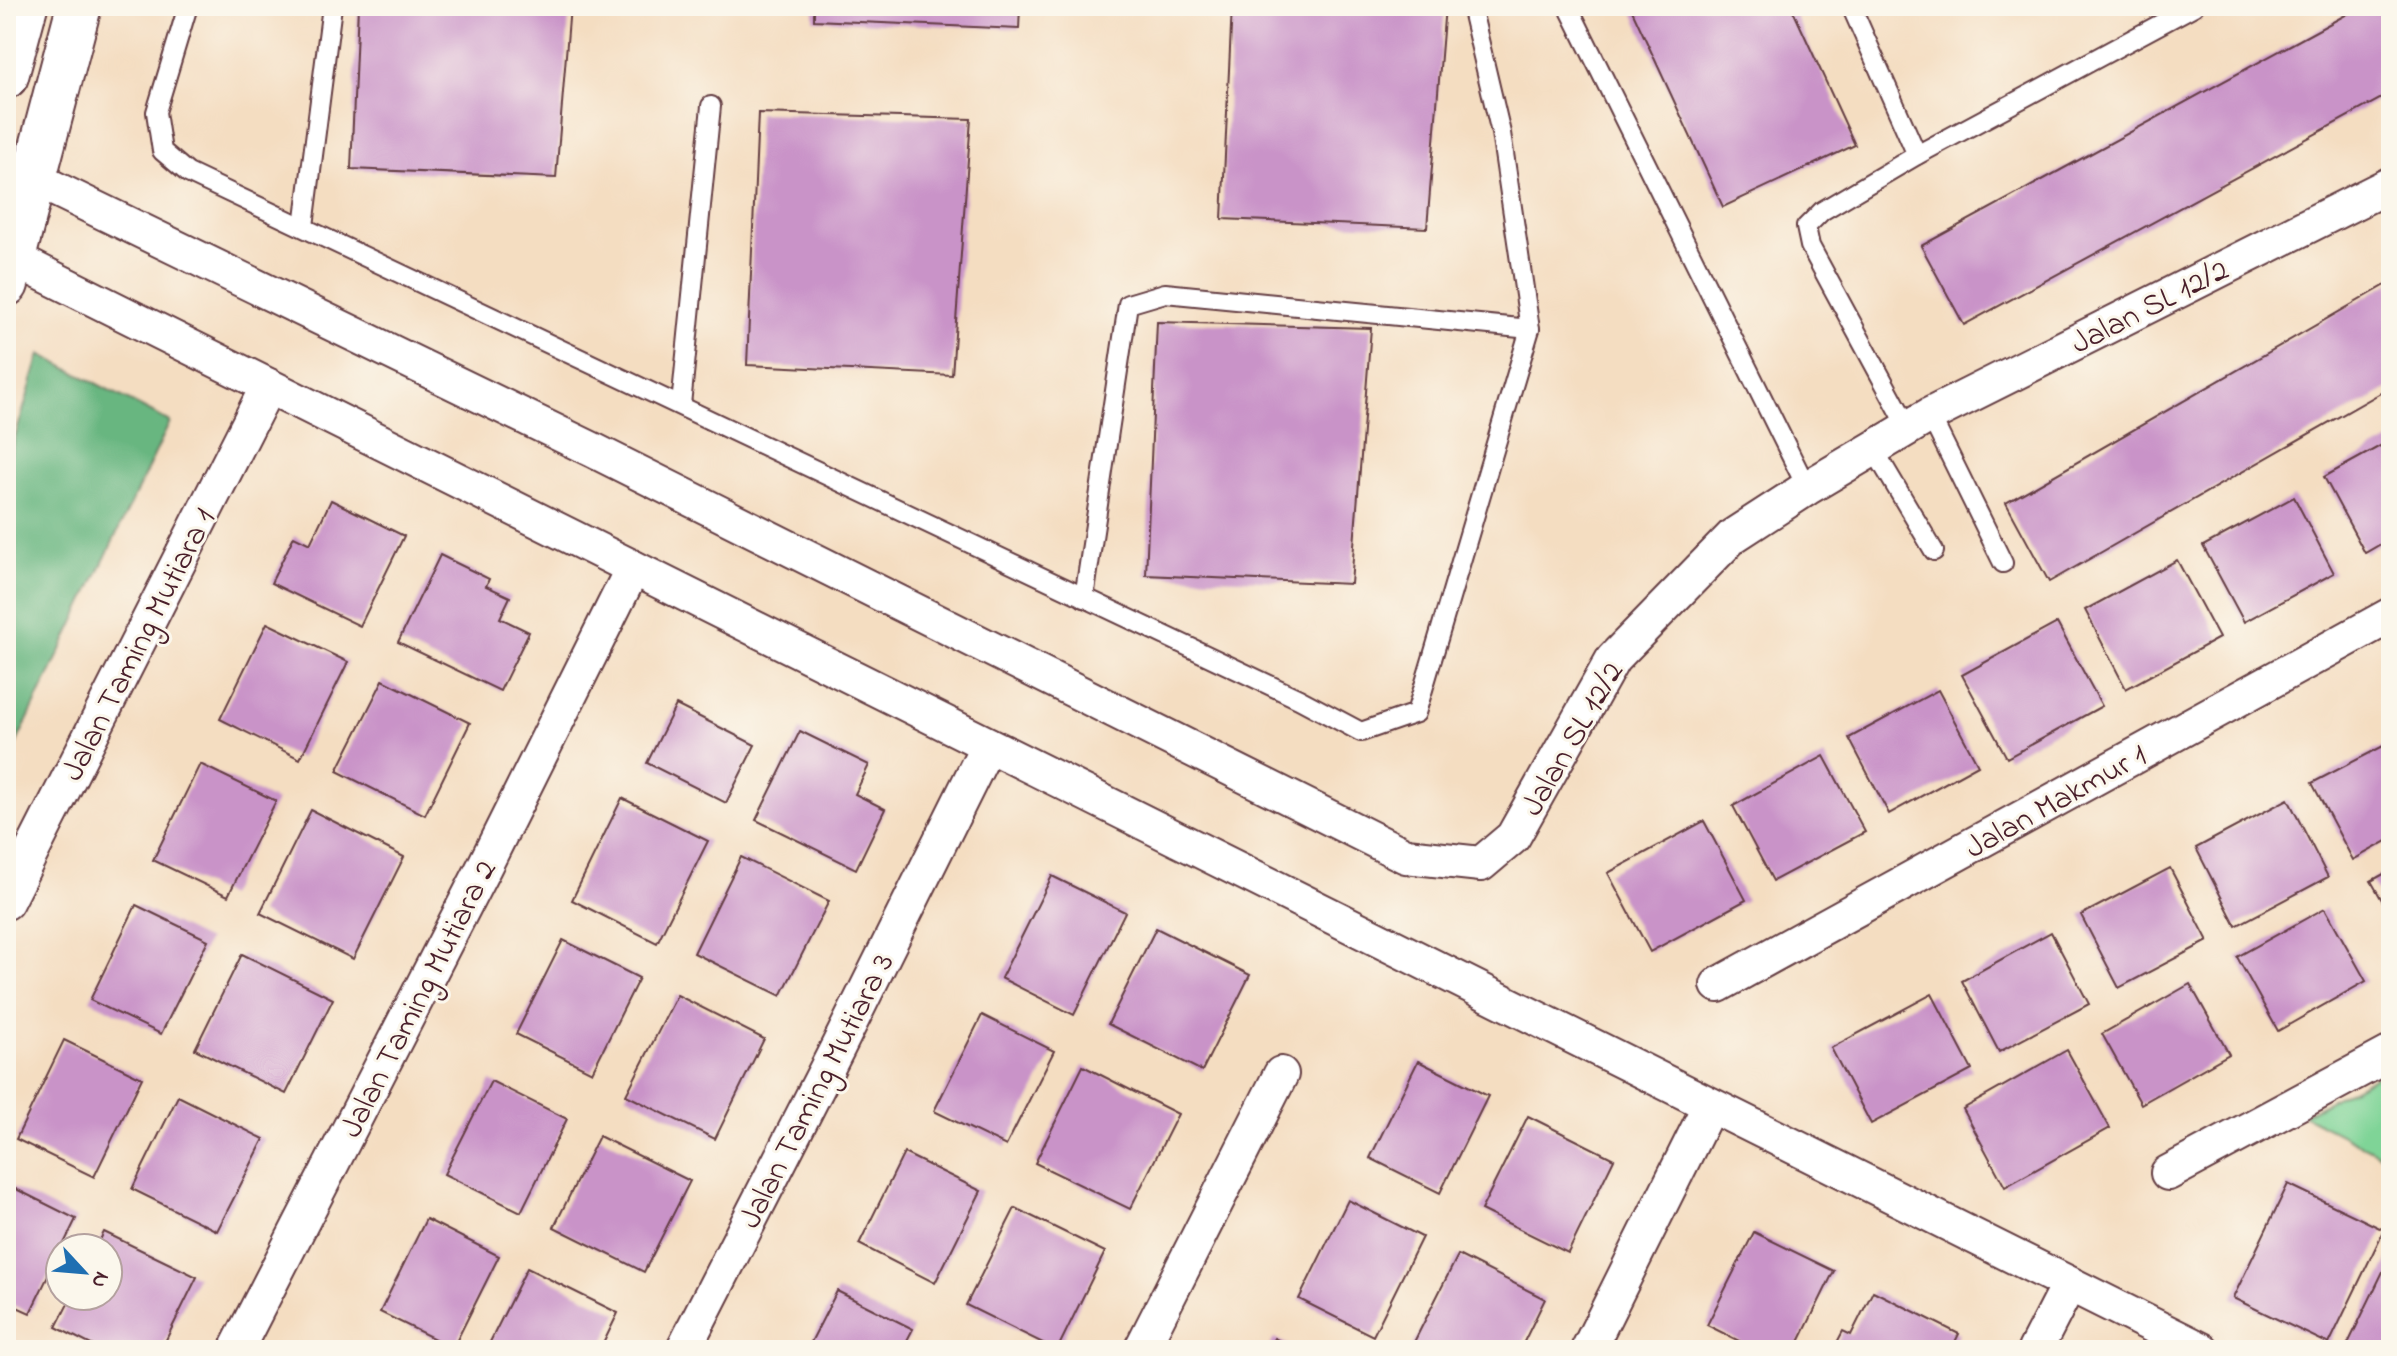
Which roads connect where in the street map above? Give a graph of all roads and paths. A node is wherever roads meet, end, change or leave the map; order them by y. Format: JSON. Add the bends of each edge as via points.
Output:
{"nodes":[{"id":1,"x":25,"y":6,"type":"edge"},
{"id":2,"x":79,"y":6,"type":"edge"},
{"id":3,"x":188,"y":6,"type":"edge"},
{"id":4,"x":332,"y":6,"type":"edge"},
{"id":5,"x":1471,"y":6,"type":"edge"},
{"id":6,"x":1568,"y":6,"type":"edge"},
{"id":7,"x":1851,"y":6,"type":"edge"},
{"id":8,"x":2194,"y":6,"type":"edge"},
{"id":9,"x":6,"y":76,"type":"edge"},
{"id":10,"x":711,"y":106,"type":"dead end"},
{"id":11,"x":1917,"y":155,"type":"junction"},
{"id":12,"x":20,"y":172,"type":"edge"},
{"id":13,"x":2391,"y":184,"type":"edge"},
{"id":14,"x":304,"y":226,"type":"junction"},
{"id":15,"x":8,"y":266,"type":"edge"},
{"id":16,"x":1530,"y":329,"type":"junction"},
{"id":17,"x":268,"y":386,"type":"junction"},
{"id":18,"x":681,"y":405,"type":"junction"},
{"id":19,"x":1919,"y":421,"type":"junction"},
{"id":20,"x":1873,"y":448,"type":"junction"},
{"id":21,"x":1807,"y":488,"type":"junction"},
{"id":22,"x":1934,"y":551,"type":"dead end"},
{"id":23,"x":2003,"y":563,"type":"dead end"},
{"id":24,"x":633,"y":568,"type":"junction"},
{"id":25,"x":1084,"y":598,"type":"junction"},
{"id":26,"x":2391,"y":615,"type":"edge"},
{"id":27,"x":988,"y":745,"type":"junction"},
{"id":28,"x":6,"y":902,"type":"edge"},
{"id":29,"x":1718,"y":985,"type":"dead end"},
{"id":30,"x":2391,"y":1053,"type":"edge"},
{"id":31,"x":1281,"y":1074,"type":"dead end"},
{"id":32,"x":1710,"y":1105,"type":"junction"},
{"id":33,"x":2168,"y":1173,"type":"dead end"},
{"id":34,"x":2069,"y":1284,"type":"junction"},
{"id":35,"x":2036,"y":1347,"type":"edge"},
{"id":36,"x":236,"y":1350,"type":"edge"},
{"id":37,"x":683,"y":1350,"type":"edge"},
{"id":38,"x":1141,"y":1350,"type":"edge"},
{"id":39,"x":1588,"y":1350,"type":"edge"},
{"id":40,"x":2202,"y":1350,"type":"edge"}],
"edges":[{"from":1,"to":9,"type":"street"},
{"from":2,"to":12,"type":"street"},
{"from":3,"to":14,"type":"lane","via":[[156,112],[162,151],[188,173]]},
{"from":4,"to":14,"type":"lane"},
{"from":5,"to":16,"type":"lane","via":[[1501,133]]},
{"from":6,"to":21,"type":"lane"},
{"from":7,"to":11,"type":"lane"},
{"from":8,"to":11,"type":"lane"},
{"from":10,"to":18,"type":"lane"},
{"from":11,"to":19,"type":"lane","via":[[1822,211],[1806,227],[1810,246]]},
{"from":12,"to":15,"type":"street"},
{"from":12,"to":21,"type":"street","name":"Jalan SL 12/2","via":[[593,450],[1406,856],[1481,864],[1513,837],[1613,659],[1733,536]]},
{"from":13,"to":19,"type":"street","name":"Jalan SL 12/2"},
{"from":14,"to":18,"type":"lane"},
{"from":15,"to":17,"type":"street"},
{"from":16,"to":25,"type":"lane","via":[[1165,293],[1128,304]]},
{"from":16,"to":25,"type":"lane","via":[[1416,713],[1361,732]]},
{"from":17,"to":24,"type":"street"},
{"from":17,"to":28,"type":"street","name":"Jalan Taming Mutiara 1"},
{"from":18,"to":25,"type":"lane"},
{"from":19,"to":20,"type":"street","name":"Jalan SL 12/2"},
{"from":19,"to":23,"type":"lane"},
{"from":20,"to":21,"type":"street","name":"Jalan SL 12/2"},
{"from":20,"to":22,"type":"lane"},
{"from":24,"to":27,"type":"street"},
{"from":24,"to":36,"type":"street","name":"Jalan Taming Mutiara 2"},
{"from":26,"to":29,"type":"street","name":"Jalan Makmur 1"},
{"from":27,"to":32,"type":"street"},
{"from":27,"to":37,"type":"street","name":"Jalan Taming Mutiara 3"},
{"from":30,"to":33,"type":"street"},
{"from":31,"to":38,"type":"street"},
{"from":32,"to":34,"type":"street"},
{"from":32,"to":39,"type":"street"},
{"from":34,"to":35,"type":"street"},
{"from":34,"to":40,"type":"street"}]}
